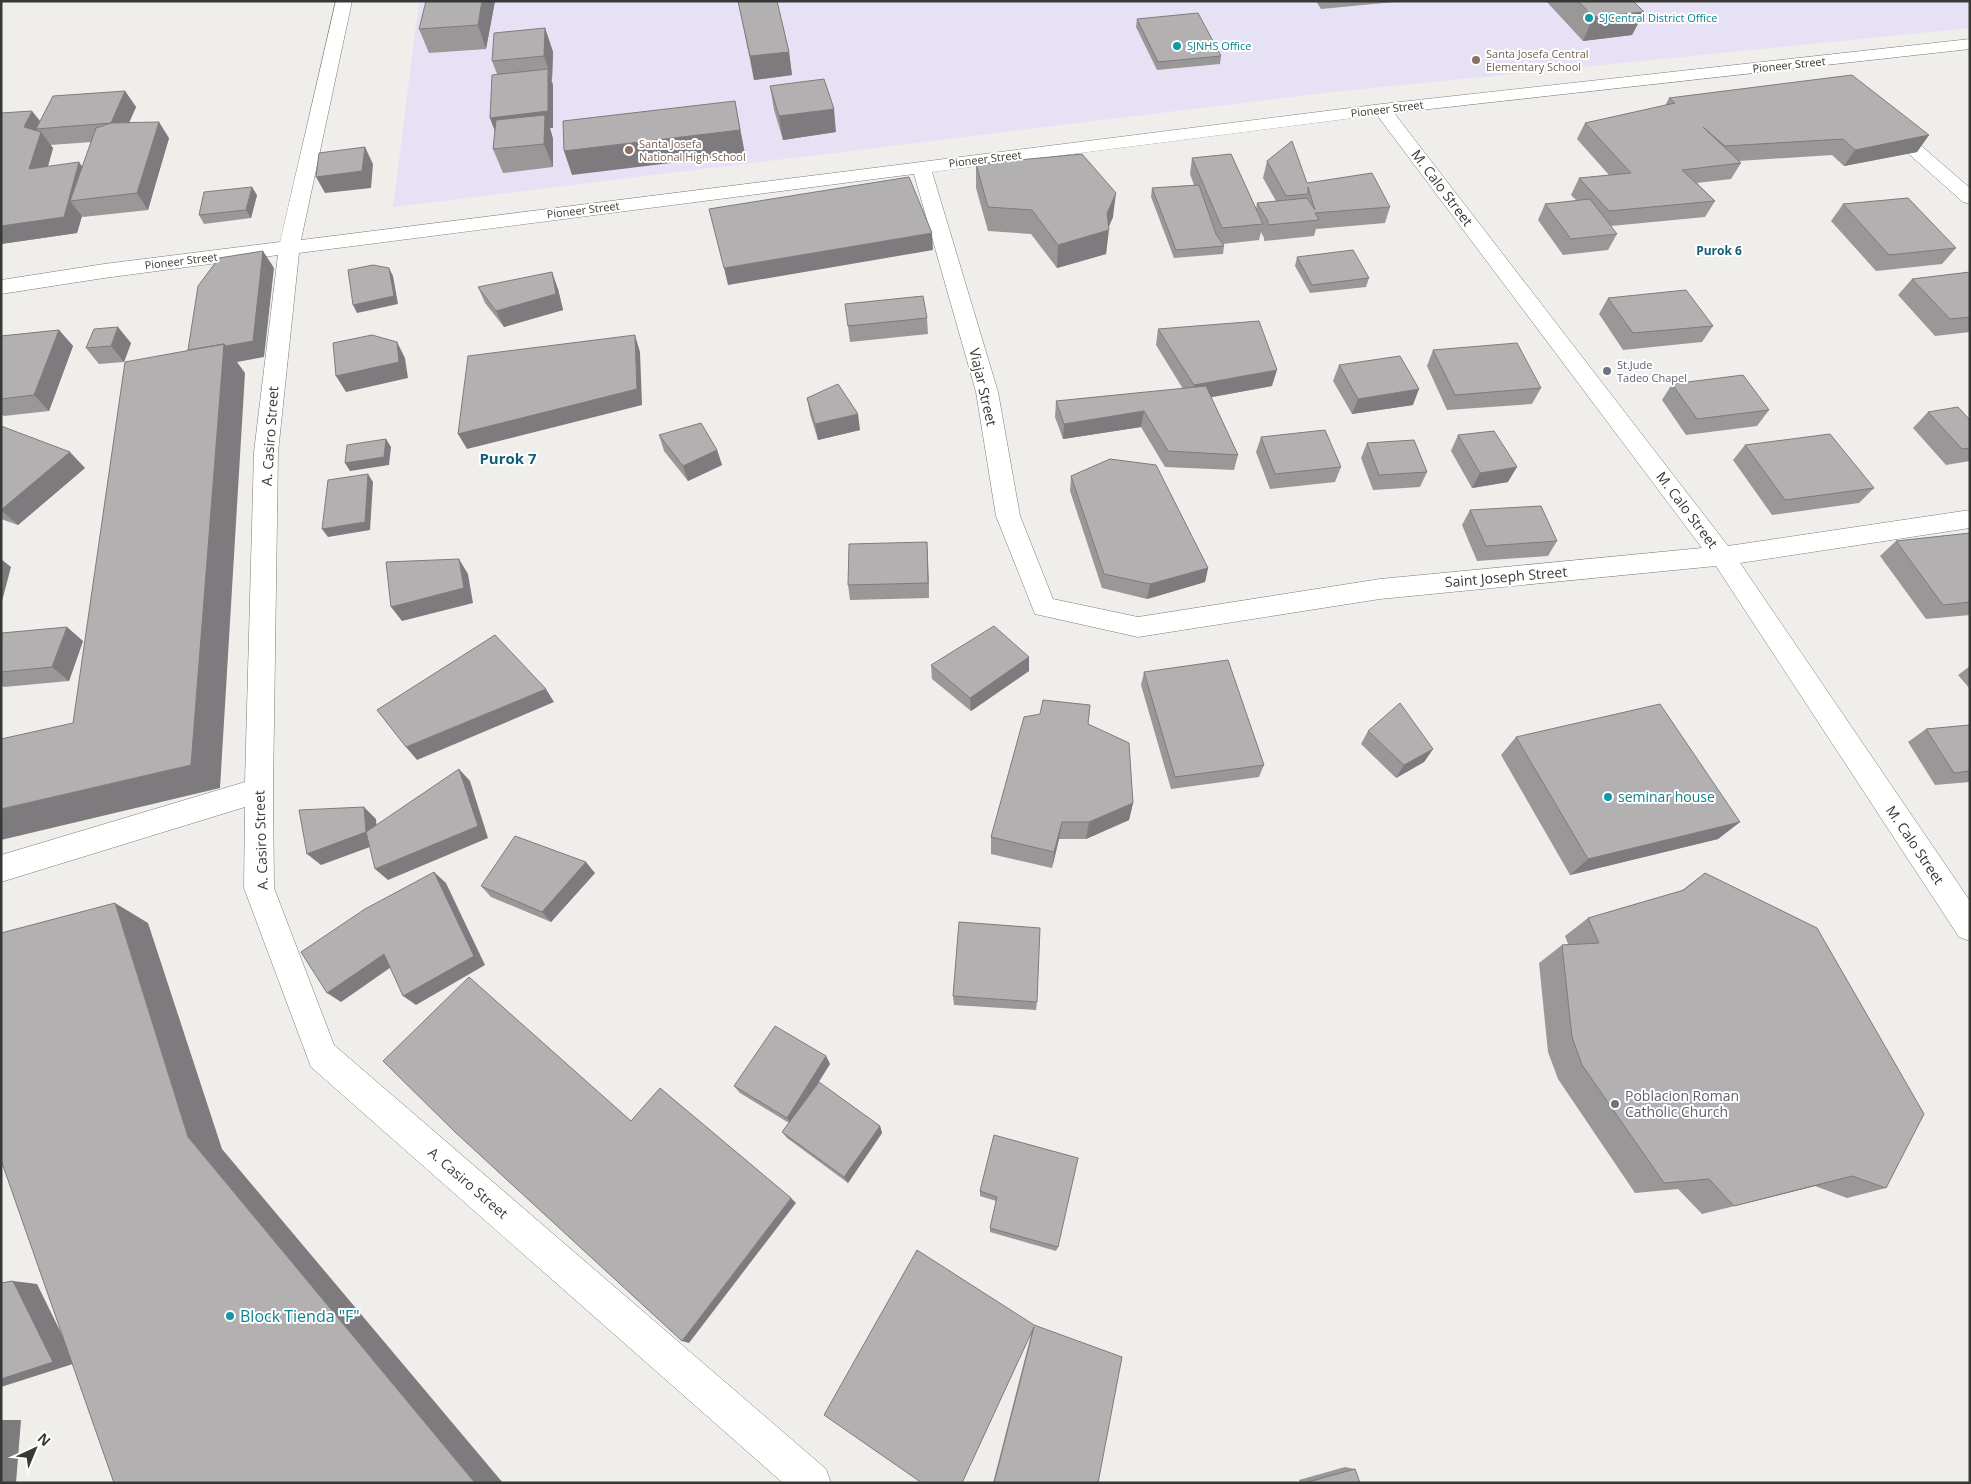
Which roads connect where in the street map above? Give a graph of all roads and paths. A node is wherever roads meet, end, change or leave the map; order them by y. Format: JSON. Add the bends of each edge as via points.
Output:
{"nodes":[{"id":1,"x":344,"y":1,"type":"edge"},
{"id":2,"x":1970,"y":44,"type":"edge"},
{"id":3,"x":1816,"y":62,"type":"junction"},
{"id":4,"x":1830,"y":75,"type":"dead end"},
{"id":5,"x":1382,"y":109,"type":"junction"},
{"id":6,"x":1874,"y":113,"type":"edge"},
{"id":7,"x":921,"y":166,"type":"junction"},
{"id":8,"x":1970,"y":198,"type":"edge"},
{"id":9,"x":289,"y":248,"type":"junction"},
{"id":10,"x":1,"y":287,"type":"edge"},
{"id":11,"x":1970,"y":519,"type":"edge"},
{"id":12,"x":1722,"y":556,"type":"junction"},
{"id":13,"x":1044,"y":607,"type":"joint"},
{"id":14,"x":259,"y":790,"type":"junction"},
{"id":15,"x":1,"y":869,"type":"edge"},
{"id":16,"x":1970,"y":927,"type":"edge"},
{"id":17,"x":812,"y":1483,"type":"edge"}],
"edges":[{"from":1,"to":9,"type":"street","name":"A. Casiro Street"},
{"from":2,"to":3,"type":"street","name":"Pioneer Street"},
{"from":3,"to":4,"type":"street"},
{"from":3,"to":5,"type":"street","name":"Pioneer Street"},
{"from":5,"to":7,"type":"street","name":"Pioneer Street"},
{"from":5,"to":12,"type":"street","name":"M. Calo Street"},
{"from":6,"to":8,"type":"street"},
{"from":7,"to":9,"type":"street","name":"Pioneer Street"},
{"from":7,"to":13,"type":"street","name":"Viajar Street","via":[[987,392],[1008,516]]},
{"from":9,"to":10,"type":"street","name":"Pioneer Street"},
{"from":9,"to":14,"type":"street","name":"A. Casiro Street","via":[[266,452]]},
{"from":11,"to":12,"type":"street","name":"Saint Joseph Street"},
{"from":12,"to":13,"type":"street","name":"Saint Joseph Street","via":[[1380,589],[1138,627]]},
{"from":12,"to":16,"type":"street","name":"M. Calo Street"},
{"from":14,"to":15,"type":"street"},
{"from":14,"to":17,"type":"street","name":"A. Casiro Street","via":[[260,888],[322,1056]]}]}
